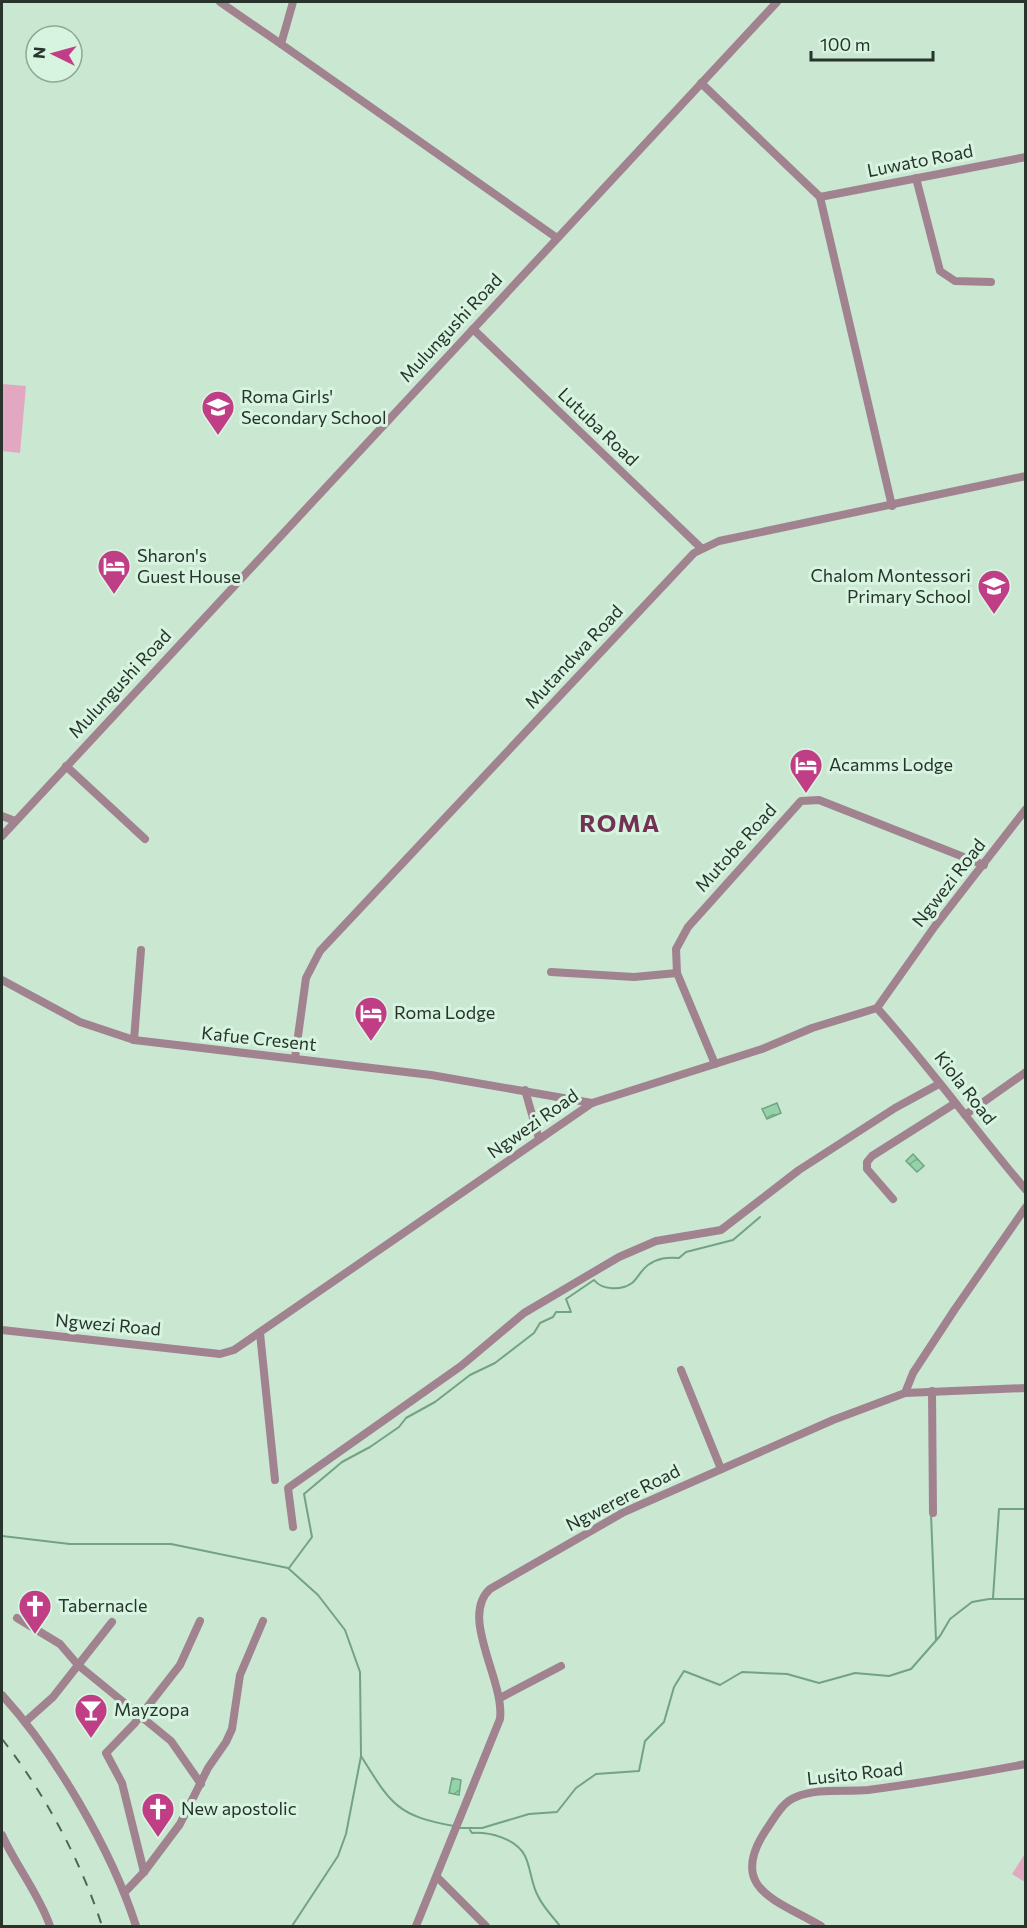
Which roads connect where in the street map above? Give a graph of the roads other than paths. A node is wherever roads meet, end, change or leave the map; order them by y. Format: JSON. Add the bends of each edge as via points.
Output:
{"nodes":[{"id":1,"x":220,"y":2,"type":"edge"},
{"id":2,"x":293,"y":2,"type":"edge"},
{"id":3,"x":777,"y":2,"type":"edge"},
{"id":4,"x":281,"y":44,"type":"junction"},
{"id":5,"x":701,"y":84,"type":"junction"},
{"id":6,"x":1026,"y":157,"type":"edge"},
{"id":7,"x":916,"y":178,"type":"junction"},
{"id":8,"x":820,"y":196,"type":"junction"},
{"id":9,"x":557,"y":238,"type":"junction"},
{"id":10,"x":990,"y":282,"type":"dead end"},
{"id":11,"x":472,"y":329,"type":"junction"},
{"id":12,"x":1026,"y":476,"type":"edge"},
{"id":13,"x":892,"y":506,"type":"junction"},
{"id":14,"x":701,"y":548,"type":"junction"},
{"id":15,"x":66,"y":766,"type":"junction"},
{"id":16,"x":1026,"y":809,"type":"edge"},
{"id":17,"x":2,"y":816,"type":"edge"},
{"id":18,"x":15,"y":821,"type":"junction"},
{"id":19,"x":2,"y":836,"type":"edge"},
{"id":20,"x":145,"y":839,"type":"dead end"},
{"id":21,"x":984,"y":865,"type":"junction"},
{"id":22,"x":141,"y":951,"type":"dead end"},
{"id":23,"x":551,"y":972,"type":"dead end"},
{"id":24,"x":677,"y":973,"type":"junction"},
{"id":25,"x":2,"y":980,"type":"edge"},
{"id":26,"x":877,"y":1008,"type":"junction"},
{"id":27,"x":134,"y":1040,"type":"junction"},
{"id":28,"x":295,"y":1058,"type":"junction"},
{"id":29,"x":715,"y":1064,"type":"junction"},
{"id":30,"x":1026,"y":1072,"type":"edge"},
{"id":31,"x":939,"y":1084,"type":"junction"},
{"id":32,"x":525,"y":1090,"type":"junction"},
{"id":33,"x":592,"y":1103,"type":"junction"},
{"id":34,"x":954,"y":1104,"type":"junction"},
{"id":35,"x":965,"y":1115,"type":"junction"},
{"id":36,"x":539,"y":1139,"type":"junction"},
{"id":37,"x":1026,"y":1190,"type":"edge"},
{"id":38,"x":893,"y":1199,"type":"dead end"},
{"id":39,"x":1026,"y":1207,"type":"edge"},
{"id":40,"x":2,"y":1330,"type":"edge"},
{"id":41,"x":260,"y":1333,"type":"junction"},
{"id":42,"x":681,"y":1370,"type":"dead end"},
{"id":43,"x":1026,"y":1388,"type":"edge"},
{"id":44,"x":932,"y":1391,"type":"junction"},
{"id":45,"x":905,"y":1394,"type":"junction"},
{"id":46,"x":721,"y":1469,"type":"junction"},
{"id":47,"x":274,"y":1480,"type":"dead end"},
{"id":48,"x":933,"y":1513,"type":"dead end"},
{"id":49,"x":293,"y":1527,"type":"dead end"},
{"id":50,"x":17,"y":1618,"type":"dead end"},
{"id":51,"x":200,"y":1621,"type":"dead end"},
{"id":52,"x":263,"y":1621,"type":"dead end"},
{"id":53,"x":112,"y":1622,"type":"dead end"},
{"id":54,"x":78,"y":1665,"type":"junction"},
{"id":55,"x":561,"y":1666,"type":"dead end"},
{"id":56,"x":2,"y":1695,"type":"edge"},
{"id":57,"x":500,"y":1698,"type":"junction"},
{"id":58,"x":140,"y":1716,"type":"junction"},
{"id":59,"x":25,"y":1722,"type":"junction"},
{"id":60,"x":1026,"y":1764,"type":"edge"},
{"id":61,"x":201,"y":1784,"type":"junction"},
{"id":62,"x":2,"y":1835,"type":"edge"},
{"id":63,"x":4,"y":1845,"type":"edge"},
{"id":64,"x":144,"y":1872,"type":"junction"},
{"id":65,"x":438,"y":1878,"type":"junction"},
{"id":66,"x":125,"y":1892,"type":"junction"},
{"id":67,"x":50,"y":1926,"type":"edge"},
{"id":68,"x":136,"y":1926,"type":"edge"},
{"id":69,"x":416,"y":1926,"type":"edge"},
{"id":70,"x":486,"y":1926,"type":"edge"},
{"id":71,"x":821,"y":1926,"type":"edge"}],
"edges":[{"from":1,"to":4,"type":"street"},
{"from":2,"to":4,"type":"street"},
{"from":3,"to":5,"type":"street","name":"Mulungushi Road"},
{"from":4,"to":9,"type":"street"},
{"from":5,"to":8,"type":"street"},
{"from":5,"to":9,"type":"street","name":"Mulungushi Road"},
{"from":6,"to":7,"type":"street","name":"Luwato Road"},
{"from":7,"to":8,"type":"street","name":"Luwato Road"},
{"from":7,"to":10,"type":"street","via":[[940,271],[955,281]]},
{"from":8,"to":13,"type":"street"},
{"from":9,"to":11,"type":"street","name":"Mulungushi Road"},
{"from":11,"to":14,"type":"street","name":"Lutuba Road"},
{"from":11,"to":15,"type":"street","name":"Mulungushi Road"},
{"from":12,"to":13,"type":"street","name":"Mutandwa Road"},
{"from":13,"to":14,"type":"street","name":"Mutandwa Road"},
{"from":14,"to":28,"type":"street","name":"Mutandwa Road","via":[[320,951],[306,978]]},
{"from":15,"to":18,"type":"street","name":"Mulungushi Road"},
{"from":15,"to":20,"type":"street"},
{"from":16,"to":21,"type":"street","name":"Ngwezi Road"},
{"from":17,"to":18,"type":"street"},
{"from":18,"to":19,"type":"street","name":"Mulungushi Road"},
{"from":21,"to":24,"type":"street","name":"Mutobe Road","via":[[819,800],[801,801],[681,936],[676,949]]},
{"from":21,"to":26,"type":"street","name":"Ngwezi Road"},
{"from":22,"to":27,"type":"street"},
{"from":23,"to":24,"type":"street","via":[[634,977]]},
{"from":24,"to":29,"type":"street","name":"Mutobe Road"},
{"from":25,"to":27,"type":"street","name":"Kafue Cresent","via":[[80,1022]]},
{"from":26,"to":29,"type":"street","name":"Ngwezi Road"},
{"from":26,"to":31,"type":"street","name":"Kiola Road"},
{"from":27,"to":28,"type":"street","name":"Kafue Cresent"},
{"from":28,"to":32,"type":"street","name":"Kafue Cresent"},
{"from":29,"to":33,"type":"street","name":"Ngwezi Road"},
{"from":30,"to":35,"type":"street"},
{"from":31,"to":34,"type":"street","name":"Kiola Road"},
{"from":31,"to":49,"type":"street","via":[[799,1170],[722,1230],[656,1241],[619,1257],[524,1312],[461,1366],[288,1488]]},
{"from":32,"to":33,"type":"street","name":"Kafue Cresent"},
{"from":32,"to":36,"type":"street"},
{"from":33,"to":36,"type":"street","name":"Ngwezi Road"},
{"from":34,"to":35,"type":"street","name":"Kiola Road"},
{"from":34,"to":38,"type":"street","via":[[867,1161],[867,1169]]},
{"from":35,"to":37,"type":"street","name":"Kiola Road"},
{"from":36,"to":41,"type":"street","name":"Ngwezi Road"},
{"from":39,"to":45,"type":"street","via":[[949,1318]]},
{"from":40,"to":41,"type":"street","name":"Ngwezi Road","via":[[220,1353],[234,1350]]},
{"from":41,"to":47,"type":"street"},
{"from":42,"to":46,"type":"street"},
{"from":43,"to":44,"type":"street","name":"Ngwerere Road"},
{"from":44,"to":45,"type":"street","name":"Ngwerere Road"},
{"from":44,"to":48,"type":"street"},
{"from":45,"to":46,"type":"street","name":"Ngwerere Road","via":[[833,1420]]},
{"from":46,"to":57,"type":"street","name":"Ngwerere Road","via":[[624,1512],[482,1596],[479,1623]]},
{"from":50,"to":54,"type":"street","via":[[60,1644]]},
{"from":51,"to":58,"type":"street","via":[[180,1665]]},
{"from":52,"to":61,"type":"street","via":[[240,1675],[232,1729]]},
{"from":53,"to":54,"type":"street"},
{"from":54,"to":58,"type":"street"},
{"from":54,"to":59,"type":"street"},
{"from":55,"to":57,"type":"street"},
{"from":56,"to":59,"type":"street"},
{"from":57,"to":65,"type":"street","name":"Ngwerere Road","via":[[495,1735]]},
{"from":58,"to":61,"type":"street","via":[[171,1741]]},
{"from":58,"to":64,"type":"street","via":[[106,1753],[122,1783]]},
{"from":59,"to":66,"type":"street","via":[[69,1786]]},
{"from":60,"to":71,"type":"street","name":"Lusito Road","via":[[931,1782],[811,1793],[795,1797],[783,1806],[760,1840],[751,1874],[758,1889]]},
{"from":61,"to":64,"type":"street","via":[[180,1824]]},
{"from":62,"to":63,"type":"street"},
{"from":63,"to":67,"type":"street","via":[[44,1909]]},
{"from":64,"to":66,"type":"street"},
{"from":65,"to":69,"type":"street","name":"Ngwerere Road"},
{"from":65,"to":70,"type":"street"},
{"from":66,"to":68,"type":"street"}]}
